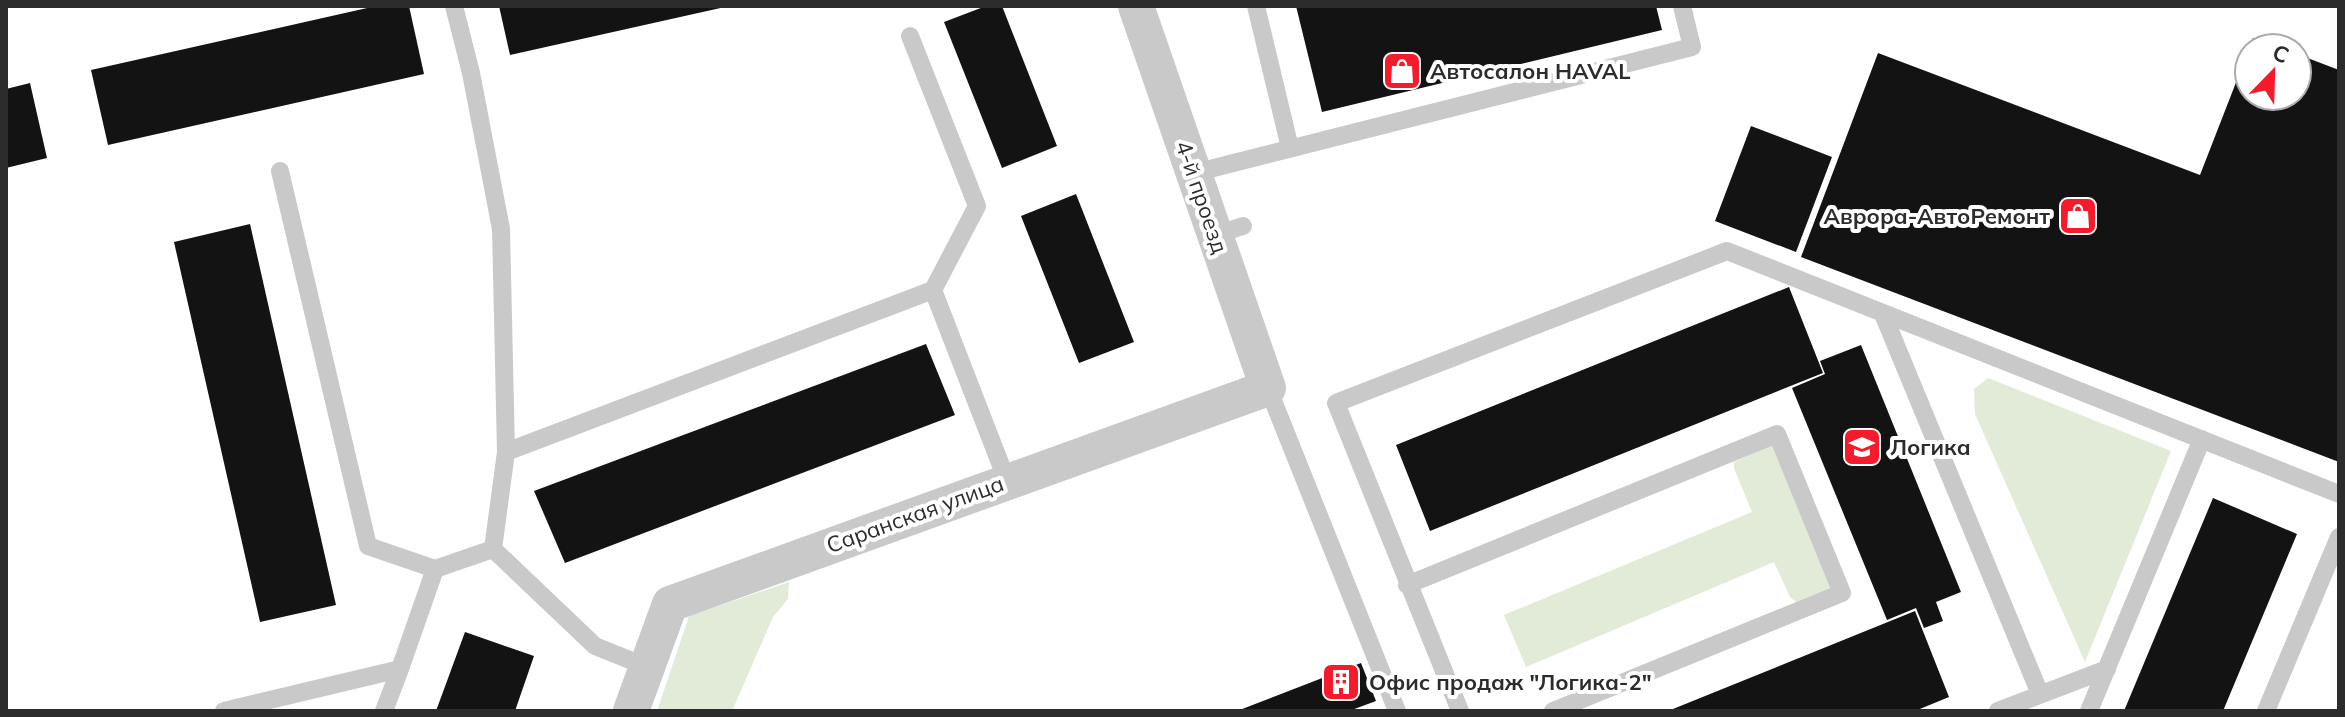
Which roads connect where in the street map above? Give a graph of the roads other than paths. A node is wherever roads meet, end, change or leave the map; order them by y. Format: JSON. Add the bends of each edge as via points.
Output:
{"nodes":[{"id":1,"x":454,"y":6,"type":"edge"},
{"id":2,"x":1136,"y":6,"type":"edge"},
{"id":3,"x":1256,"y":6,"type":"edge"},
{"id":4,"x":1682,"y":6,"type":"edge"},
{"id":5,"x":910,"y":36,"type":"dead end"},
{"id":6,"x":1290,"y":148,"type":"junction"},
{"id":7,"x":280,"y":171,"type":"dead end"},
{"id":8,"x":1194,"y":173,"type":"junction"},
{"id":9,"x":933,"y":290,"type":"junction"},
{"id":10,"x":1883,"y":314,"type":"junction"},
{"id":11,"x":1268,"y":388,"type":"junction"},
{"id":12,"x":2202,"y":439,"type":"junction"},
{"id":13,"x":506,"y":452,"type":"junction"},
{"id":14,"x":1007,"y":481,"type":"junction"},
{"id":15,"x":2339,"y":494,"type":"edge"},
{"id":16,"x":2339,"y":537,"type":"edge"},
{"id":17,"x":493,"y":549,"type":"junction"},
{"id":18,"x":435,"y":569,"type":"junction"},
{"id":19,"x":1407,"y":585,"type":"junction"},
{"id":20,"x":647,"y":667,"type":"junction"},
{"id":21,"x":400,"y":669,"type":"junction"},
{"id":22,"x":2107,"y":669,"type":"junction"},
{"id":23,"x":2040,"y":694,"type":"junction"},
{"id":24,"x":224,"y":711,"type":"edge"},
{"id":25,"x":384,"y":711,"type":"edge"},
{"id":26,"x":631,"y":711,"type":"edge"},
{"id":27,"x":1397,"y":711,"type":"edge"},
{"id":28,"x":1460,"y":711,"type":"edge"},
{"id":29,"x":1553,"y":711,"type":"edge"},
{"id":30,"x":1998,"y":711,"type":"edge"},
{"id":31,"x":2089,"y":711,"type":"edge"},
{"id":32,"x":2266,"y":711,"type":"edge"}],
"edges":[{"from":1,"to":13,"type":"lane","via":[[501,229]]},
{"from":2,"to":8,"type":"street","name":"4-й проезд"},
{"from":3,"to":6,"type":"lane"},
{"from":4,"to":6,"type":"lane","via":[[1692,47]]},
{"from":5,"to":9,"type":"lane","via":[[977,206]]},
{"from":6,"to":8,"type":"lane"},
{"from":7,"to":18,"type":"lane","via":[[368,546]]},
{"from":8,"to":11,"type":"street","name":"4-й проезд","via":[[1229,231]]},
{"from":9,"to":13,"type":"lane"},
{"from":9,"to":14,"type":"lane"},
{"from":10,"to":12,"type":"lane"},
{"from":10,"to":19,"type":"lane","via":[[1727,251],[1336,403]]},
{"from":10,"to":23,"type":"lane"},
{"from":11,"to":14,"type":"street","name":"Саранская улица"},
{"from":11,"to":27,"type":"lane","via":[[1304,506]]},
{"from":12,"to":15,"type":"lane"},
{"from":12,"to":22,"type":"lane"},
{"from":13,"to":17,"type":"lane"},
{"from":14,"to":20,"type":"street","name":"Саранская улица","via":[[670,604]]},
{"from":16,"to":32,"type":"lane"},
{"from":17,"to":18,"type":"lane"},
{"from":17,"to":20,"type":"lane","via":[[595,646]]},
{"from":18,"to":21,"type":"lane"},
{"from":19,"to":28,"type":"lane"},
{"from":19,"to":29,"type":"lane","via":[[1777,434],[1842,593]]},
{"from":20,"to":26,"type":"street","name":"Саранская улица"},
{"from":21,"to":24,"type":"lane"},
{"from":21,"to":25,"type":"lane"},
{"from":22,"to":23,"type":"lane"},
{"from":22,"to":31,"type":"lane"},
{"from":23,"to":30,"type":"lane"}]}
